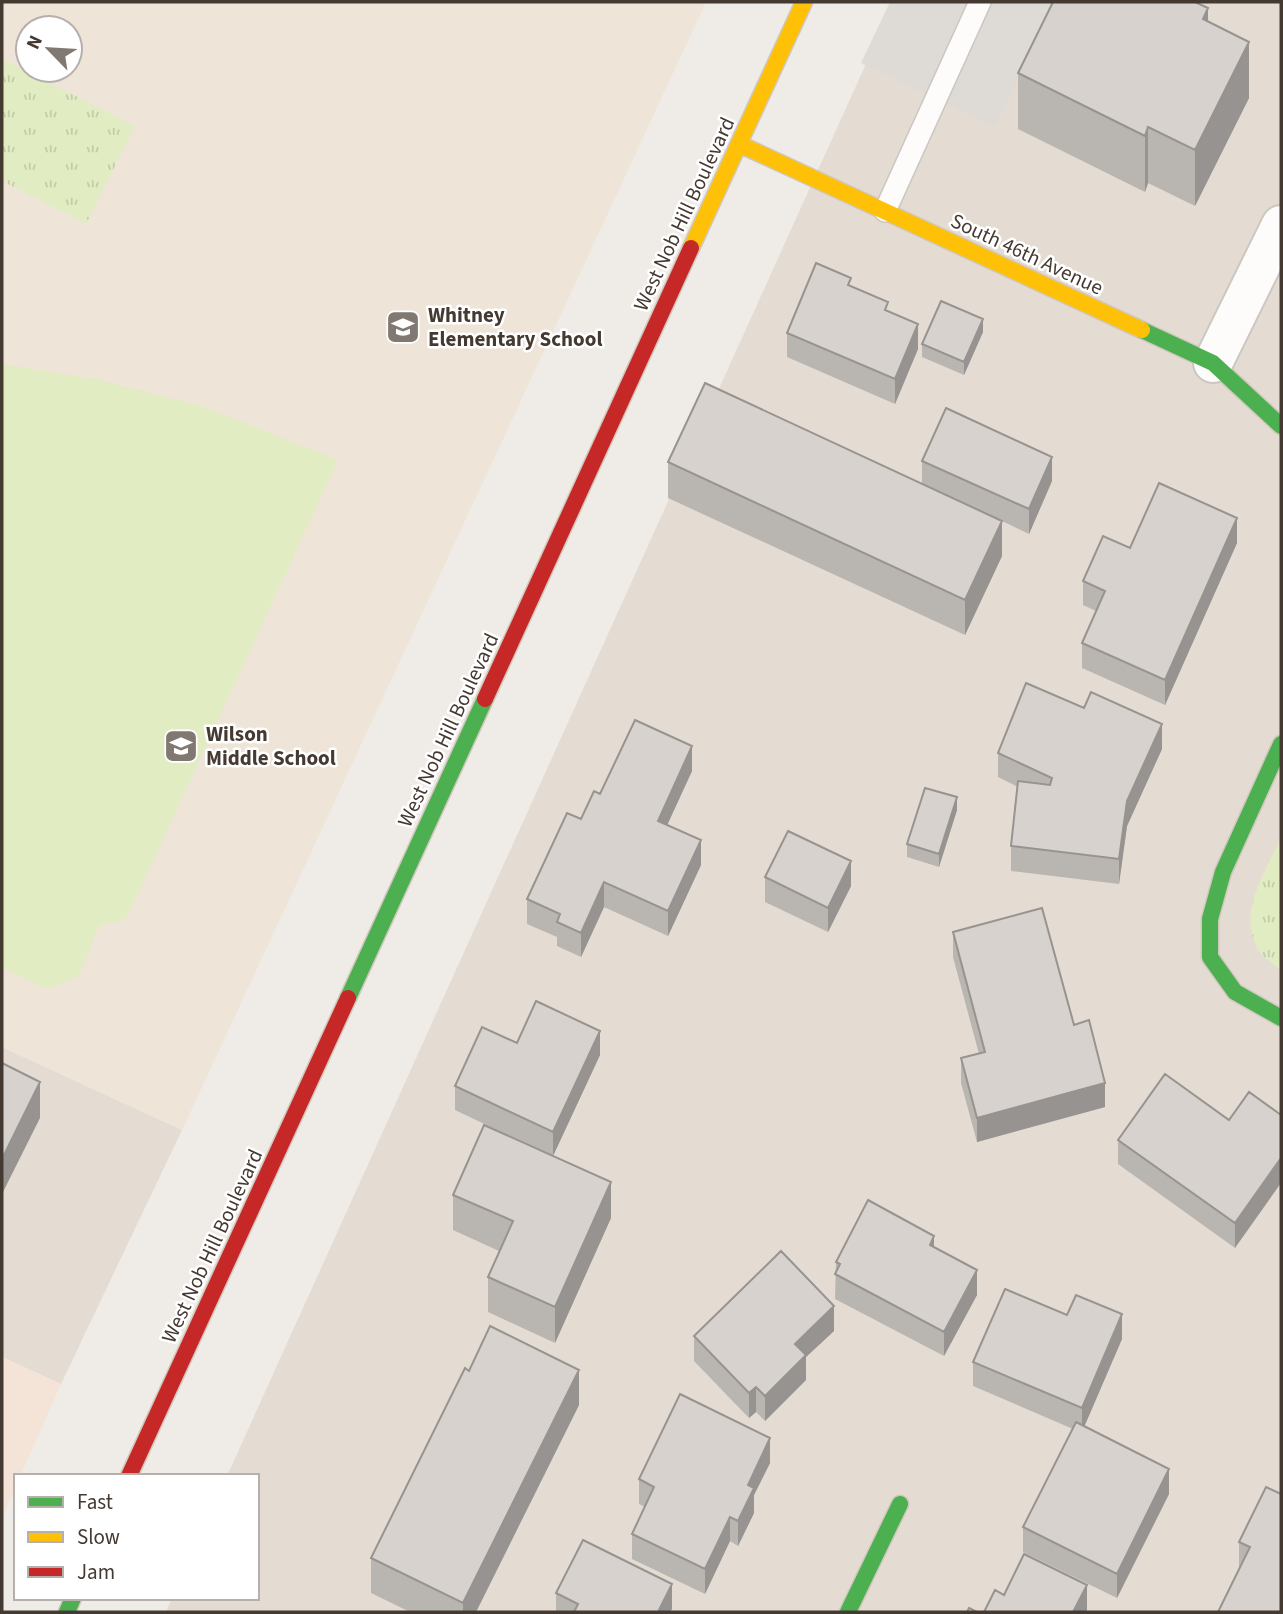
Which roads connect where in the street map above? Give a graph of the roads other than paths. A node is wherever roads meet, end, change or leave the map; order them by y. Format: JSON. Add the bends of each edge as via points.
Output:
{"nodes":[{"id":1,"x":804,"y":2,"type":"edge"},
{"id":2,"x":980,"y":2,"type":"edge"},
{"id":3,"x":739,"y":144,"type":"junction"},
{"id":4,"x":885,"y":211,"type":"junction"},
{"id":5,"x":1281,"y":225,"type":"edge"},
{"id":6,"x":1213,"y":363,"type":"junction"},
{"id":7,"x":1281,"y":426,"type":"edge"},
{"id":8,"x":1281,"y":744,"type":"edge"},
{"id":9,"x":1281,"y":1018,"type":"edge"},
{"id":10,"x":130,"y":1474,"type":"edge"},
{"id":11,"x":900,"y":1504,"type":"dead end"},
{"id":12,"x":848,"y":1612,"type":"edge"}],
"edges":[{"from":1,"to":3,"type":"main road","name":"West Nob Hill Boulevard"},
{"from":2,"to":4,"type":"lane"},
{"from":3,"to":4,"type":"main road","name":"South 46th Avenue"},
{"from":3,"to":10,"type":"main road","name":"West Nob Hill Boulevard"},
{"from":4,"to":6,"type":"main road","name":"South 46th Avenue"},
{"from":5,"to":6,"type":"street"},
{"from":6,"to":7,"type":"main road","name":"South 46th Avenue"},
{"from":8,"to":9,"type":"main road","via":[[1223,872],[1210,919],[1210,957],[1216,966],[1235,992]]},
{"from":11,"to":12,"type":"main road"}]}
